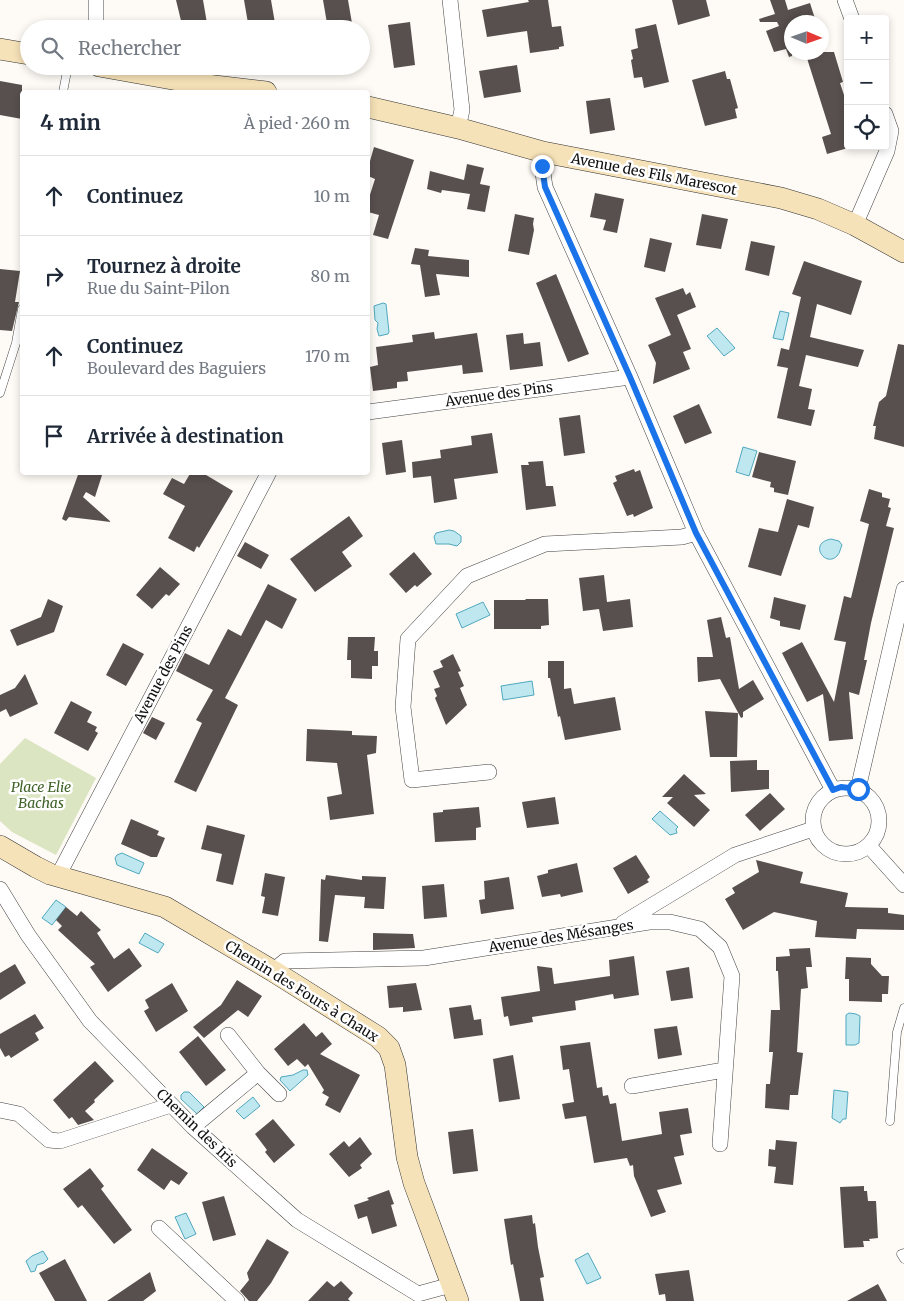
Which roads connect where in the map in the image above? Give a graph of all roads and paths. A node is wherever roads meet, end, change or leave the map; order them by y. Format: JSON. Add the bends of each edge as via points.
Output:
{"nodes":[{"id":1,"x":96,"y":0,"type":"edge"},
{"id":2,"x":450,"y":0,"type":"edge"},
{"id":3,"x":845,"y":0,"type":"edge"},
{"id":4,"x":851,"y":15,"type":"edge"},
{"id":5,"x":96,"y":20,"type":"edge"},
{"id":6,"x":0,"y":49,"type":"edge"},
{"id":7,"x":20,"y":52,"type":"edge"},
{"id":8,"x":66,"y":75,"type":"edge"},
{"id":9,"x":150,"y":75,"type":"edge"},
{"id":10,"x":63,"y":90,"type":"edge"},
{"id":11,"x":249,"y":90,"type":"edge"},
{"id":12,"x":370,"y":107,"type":"edge"},
{"id":13,"x":889,"y":124,"type":"edge"},
{"id":14,"x":458,"y":128,"type":"junction"},
{"id":15,"x":889,"y":143,"type":"edge"},
{"id":16,"x":887,"y":150,"type":"edge"},
{"id":17,"x":543,"y":152,"type":"junction"},
{"id":18,"x":855,"y":225,"type":"junction"},
{"id":19,"x":904,"y":252,"type":"edge"},
{"id":20,"x":20,"y":320,"type":"edge"},
{"id":21,"x":630,"y":377,"type":"junction"},
{"id":22,"x":0,"y":393,"type":"edge"},
{"id":23,"x":370,"y":412,"type":"edge"},
{"id":24,"x":267,"y":475,"type":"edge"},
{"id":25,"x":696,"y":533,"type":"junction"},
{"id":26,"x":904,"y":589,"type":"edge"},
{"id":27,"x":489,"y":772,"type":"dead end"},
{"id":28,"x":858,"y":789,"type":"junction"},
{"id":29,"x":833,"y":790,"type":"junction"},
{"id":30,"x":813,"y":829,"type":"junction"},
{"id":31,"x":869,"y":846,"type":"junction"},
{"id":32,"x":2,"y":852,"type":"edge"},
{"id":33,"x":58,"y":876,"type":"junction"},
{"id":34,"x":904,"y":885,"type":"edge"},
{"id":35,"x":0,"y":888,"type":"edge"},
{"id":36,"x":618,"y":927,"type":"junction"},
{"id":37,"x":273,"y":971,"type":"junction"},
{"id":38,"x":904,"y":1008,"type":"edge"},
{"id":39,"x":228,"y":1035,"type":"dead end"},
{"id":40,"x":724,"y":1070,"type":"junction"},
{"id":41,"x":258,"y":1073,"type":"junction"},
{"id":42,"x":632,"y":1086,"type":"dead end"},
{"id":43,"x":278,"y":1094,"type":"dead end"},
{"id":44,"x":171,"y":1104,"type":"junction"},
{"id":45,"x":0,"y":1110,"type":"edge"},
{"id":46,"x":890,"y":1121,"type":"dead end"},
{"id":47,"x":193,"y":1127,"type":"junction"},
{"id":48,"x":720,"y":1144,"type":"dead end"},
{"id":49,"x":160,"y":1228,"type":"dead end"},
{"id":50,"x":904,"y":1253,"type":"edge"},
{"id":51,"x":904,"y":1260,"type":"edge"},
{"id":52,"x":455,"y":1293,"type":"edge"},
{"id":53,"x":237,"y":1301,"type":"edge"}],
"edges":[{"from":1,"to":5,"type":"street"},
{"from":2,"to":14,"type":"street","via":[[462,110]]},
{"from":3,"to":4,"type":"street"},
{"from":6,"to":7,"type":"street"},
{"from":8,"to":10,"type":"lane"},
{"from":9,"to":11,"type":"street"},
{"from":12,"to":14,"type":"street","name":"Avenue des Fils Marescot"},
{"from":13,"to":15,"type":"street","via":[[892,131]]},
{"from":14,"to":17,"type":"street","name":"Avenue des Fils Marescot"},
{"from":16,"to":18,"type":"street"},
{"from":17,"to":18,"type":"street","name":"Avenue des Fils Marescot","via":[[781,198]]},
{"from":17,"to":21,"type":"street","via":[[545,187]]},
{"from":18,"to":19,"type":"street","name":"Avenue des Fils Marescot"},
{"from":20,"to":22,"type":"lane"},
{"from":21,"to":23,"type":"street","name":"Avenue des Pins"},
{"from":21,"to":25,"type":"street"},
{"from":24,"to":33,"type":"street","name":"Avenue des Pins"},
{"from":25,"to":27,"type":"street","via":[[682,537],[545,544],[468,576],[408,639],[403,706],[412,780]]},
{"from":25,"to":29,"type":"street"},
{"from":26,"to":28,"type":"street"},
{"from":28,"to":29,"type":"street","via":[[841,787]]},
{"from":28,"to":31,"type":"street","via":[[873,801],[880,819],[879,829]]},
{"from":29,"to":30,"type":"street","via":[[814,810]]},
{"from":30,"to":31,"type":"street","via":[[822,844],[836,853],[859,852]]},
{"from":30,"to":36,"type":"street","via":[[735,855]]},
{"from":31,"to":34,"type":"street"},
{"from":32,"to":33,"type":"street","name":"Chemin des Fours à Chaux"},
{"from":33,"to":37,"type":"street","name":"Chemin des Fours à Chaux","via":[[166,907]]},
{"from":35,"to":44,"type":"street","name":"Chemin des Iris","via":[[28,935],[90,1021]]},
{"from":36,"to":37,"type":"street","name":"Avenue des Mésanges","via":[[424,958],[285,961]]},
{"from":36,"to":40,"type":"street","name":"Avenue des Mésanges","via":[[670,922],[700,929],[720,947],[732,976]]},
{"from":37,"to":52,"type":"street","name":"Chemin des Fours à Chaux","via":[[378,1037],[389,1048],[395,1065],[407,1157],[414,1183]]},
{"from":38,"to":46,"type":"lane","via":[[897,1032]]},
{"from":39,"to":41,"type":"street"},
{"from":40,"to":42,"type":"street"},
{"from":40,"to":48,"type":"street","name":"Avenue des Mésanges"},
{"from":41,"to":43,"type":"street"},
{"from":41,"to":47,"type":"street"},
{"from":44,"to":45,"type":"street","via":[[60,1141],[49,1140],[19,1114]]},
{"from":44,"to":47,"type":"street","name":"Chemin des Iris"},
{"from":47,"to":52,"type":"street","name":"Chemin des Iris","via":[[296,1220],[418,1294]]},
{"from":49,"to":53,"type":"street"},
{"from":50,"to":51,"type":"lane","via":[[901,1254]]}]}
